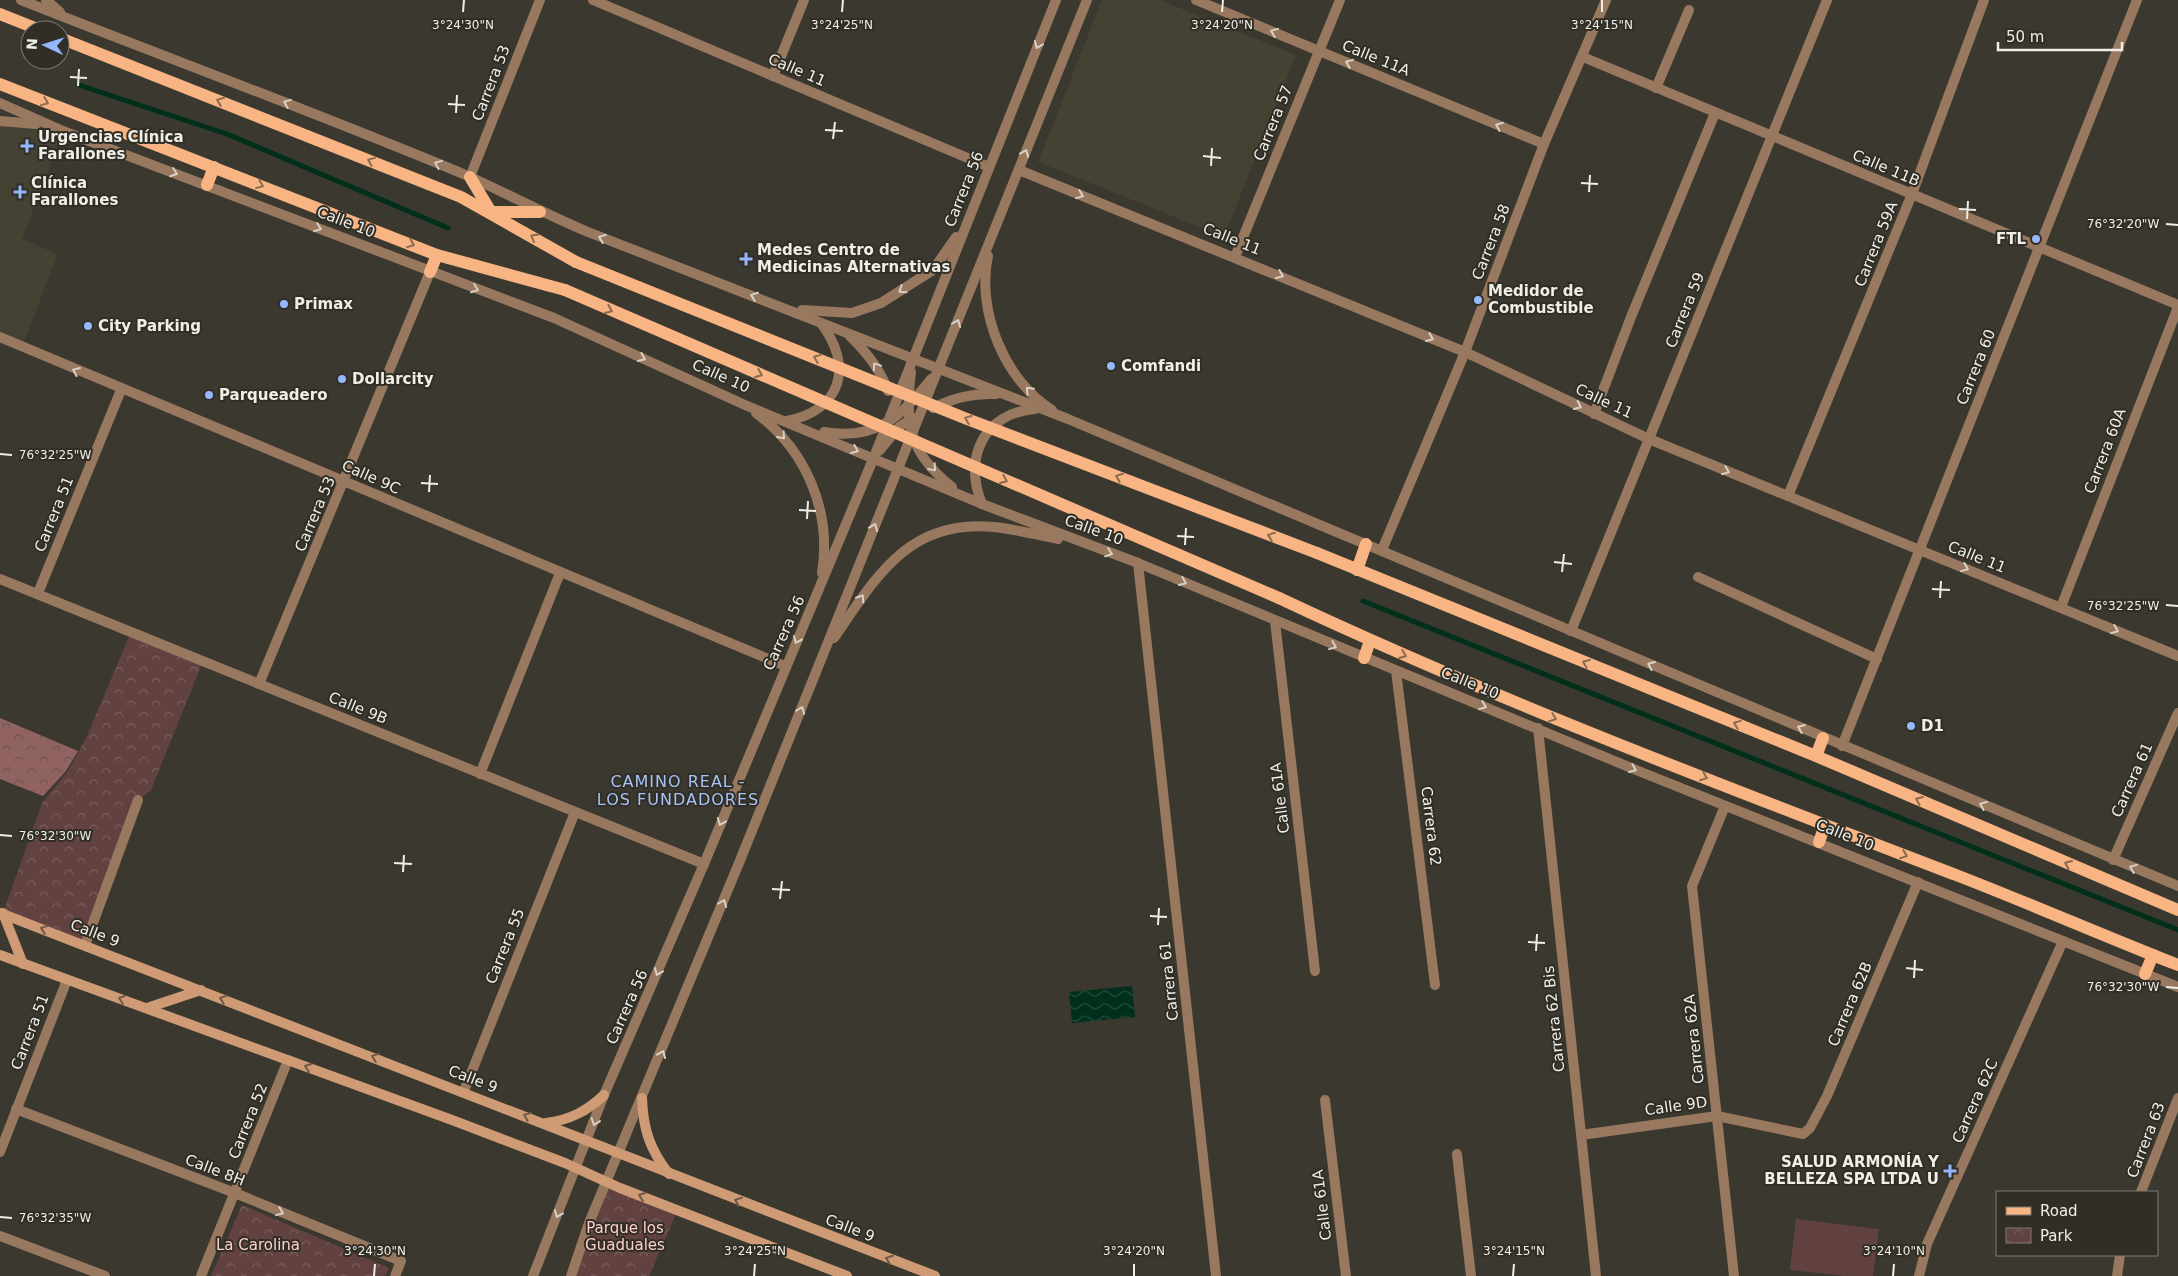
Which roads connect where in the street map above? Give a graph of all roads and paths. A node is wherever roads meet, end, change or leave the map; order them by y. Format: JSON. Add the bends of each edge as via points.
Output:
{"nodes":[{"id":1,"x":21,"y":0,"type":"edge"},
{"id":2,"x":46,"y":0,"type":"edge"},
{"id":3,"x":540,"y":0,"type":"edge"},
{"id":4,"x":593,"y":0,"type":"edge"},
{"id":5,"x":804,"y":0,"type":"edge"},
{"id":6,"x":1056,"y":0,"type":"edge"},
{"id":7,"x":1087,"y":0,"type":"edge"},
{"id":8,"x":1196,"y":0,"type":"edge"},
{"id":9,"x":1340,"y":0,"type":"edge"},
{"id":10,"x":1606,"y":0,"type":"edge"},
{"id":11,"x":1827,"y":0,"type":"edge"},
{"id":12,"x":1984,"y":0,"type":"edge"},
{"id":13,"x":2137,"y":0,"type":"edge"},
{"id":14,"x":1689,"y":10,"type":"dead end"},
{"id":15,"x":0,"y":14,"type":"edge"},
{"id":16,"x":20,"y":22,"type":"edge"},
{"id":17,"x":76,"y":22,"type":"junction"},
{"id":18,"x":70,"y":42,"type":"edge"},
{"id":19,"x":1319,"y":51,"type":"junction"},
{"id":20,"x":1583,"y":57,"type":"junction"},
{"id":21,"x":774,"y":76,"type":"junction"},
{"id":22,"x":0,"y":84,"type":"edge"},
{"id":23,"x":1656,"y":88,"type":"junction"},
{"id":24,"x":0,"y":103,"type":"edge"},
{"id":25,"x":1715,"y":112,"type":"junction"},
{"id":26,"x":0,"y":121,"type":"edge"},
{"id":27,"x":63,"y":131,"type":"junction"},
{"id":28,"x":1772,"y":136,"type":"junction"},
{"id":29,"x":1544,"y":144,"type":"junction"},
{"id":30,"x":214,"y":167,"type":"junction"},
{"id":31,"x":989,"y":167,"type":"junction"},
{"id":32,"x":1019,"y":170,"type":"junction"},
{"id":33,"x":470,"y":177,"type":"junction"},
{"id":34,"x":207,"y":185,"type":"junction"},
{"id":35,"x":1912,"y":194,"type":"junction"},
{"id":36,"x":976,"y":201,"type":"junction"},
{"id":37,"x":491,"y":212,"type":"junction"},
{"id":38,"x":540,"y":212,"type":"junction"},
{"id":39,"x":994,"y":231,"type":"junction"},
{"id":40,"x":2040,"y":248,"type":"junction"},
{"id":41,"x":436,"y":255,"type":"junction"},
{"id":42,"x":1235,"y":257,"type":"junction"},
{"id":43,"x":430,"y":272,"type":"junction"},
{"id":44,"x":2178,"y":306,"type":"edge"},
{"id":45,"x":784,"y":308,"type":"junction"},
{"id":46,"x":821,"y":323,"type":"junction"},
{"id":47,"x":848,"y":333,"type":"junction"},
{"id":48,"x":0,"y":338,"type":"edge"},
{"id":49,"x":1465,"y":352,"type":"junction"},
{"id":50,"x":913,"y":358,"type":"junction"},
{"id":51,"x":939,"y":369,"type":"junction"},
{"id":52,"x":121,"y":390,"type":"junction"},
{"id":53,"x":1004,"y":394,"type":"junction"},
{"id":54,"x":745,"y":405,"type":"junction"},
{"id":55,"x":907,"y":408,"type":"junction"},
{"id":56,"x":1039,"y":409,"type":"junction"},
{"id":57,"x":896,"y":411,"type":"junction"},
{"id":58,"x":920,"y":414,"type":"junction"},
{"id":59,"x":1594,"y":414,"type":"junction"},
{"id":60,"x":1068,"y":419,"type":"junction"},
{"id":61,"x":909,"y":420,"type":"junction"},
{"id":62,"x":786,"y":421,"type":"junction"},
{"id":63,"x":887,"y":425,"type":"junction"},
{"id":64,"x":899,"y":427,"type":"junction"},
{"id":65,"x":810,"y":430,"type":"junction"},
{"id":66,"x":911,"y":435,"type":"junction"},
{"id":67,"x":1649,"y":439,"type":"junction"},
{"id":68,"x":874,"y":458,"type":"junction"},
{"id":69,"x":898,"y":468,"type":"junction"},
{"id":70,"x":345,"y":481,"type":"junction"},
{"id":71,"x":962,"y":494,"type":"junction"},
{"id":72,"x":1788,"y":496,"type":"junction"},
{"id":73,"x":982,"y":504,"type":"junction"},
{"id":74,"x":1080,"y":543,"type":"junction"},
{"id":75,"x":1366,"y":544,"type":"junction"},
{"id":76,"x":1920,"y":549,"type":"junction"},
{"id":77,"x":1382,"y":550,"type":"junction"},
{"id":78,"x":1138,"y":563,"type":"junction"},
{"id":79,"x":1357,"y":570,"type":"junction"},
{"id":80,"x":560,"y":573,"type":"junction"},
{"id":81,"x":1698,"y":577,"type":"dead end"},
{"id":82,"x":0,"y":579,"type":"edge"},
{"id":83,"x":38,"y":593,"type":"junction"},
{"id":84,"x":817,"y":595,"type":"junction"},
{"id":85,"x":2060,"y":607,"type":"junction"},
{"id":86,"x":1275,"y":621,"type":"junction"},
{"id":87,"x":1571,"y":631,"type":"junction"},
{"id":88,"x":1370,"y":641,"type":"junction"},
{"id":89,"x":824,"y":653,"type":"junction"},
{"id":90,"x":2178,"y":656,"type":"edge"},
{"id":91,"x":1364,"y":658,"type":"junction"},
{"id":92,"x":1877,"y":659,"type":"junction"},
{"id":93,"x":786,"y":666,"type":"junction"},
{"id":94,"x":1396,"y":671,"type":"junction"},
{"id":95,"x":260,"y":684,"type":"junction"},
{"id":96,"x":2178,"y":713,"type":"edge"},
{"id":97,"x":1538,"y":728,"type":"junction"},
{"id":98,"x":1823,"y":738,"type":"junction"},
{"id":99,"x":1842,"y":746,"type":"junction"},
{"id":100,"x":1816,"y":756,"type":"junction"},
{"id":101,"x":480,"y":774,"type":"junction"},
{"id":102,"x":138,"y":800,"type":"dead end"},
{"id":103,"x":1725,"y":806,"type":"junction"},
{"id":104,"x":575,"y":812,"type":"junction"},
{"id":105,"x":1825,"y":825,"type":"junction"},
{"id":106,"x":1819,"y":842,"type":"junction"},
{"id":107,"x":2113,"y":860,"type":"junction"},
{"id":108,"x":704,"y":864,"type":"junction"},
{"id":109,"x":1918,"y":882,"type":"junction"},
{"id":110,"x":2178,"y":886,"type":"edge"},
{"id":111,"x":2178,"y":910,"type":"edge"},
{"id":112,"x":1,"y":913,"type":"edge"},
{"id":113,"x":2063,"y":941,"type":"junction"},
{"id":114,"x":85,"y":945,"type":"junction"},
{"id":115,"x":2153,"y":954,"type":"junction"},
{"id":116,"x":0,"y":955,"type":"edge"},
{"id":117,"x":23,"y":964,"type":"junction"},
{"id":118,"x":2178,"y":965,"type":"edge"},
{"id":119,"x":1315,"y":971,"type":"dead end"},
{"id":120,"x":2145,"y":974,"type":"junction"},
{"id":121,"x":67,"y":980,"type":"junction"},
{"id":122,"x":1435,"y":985,"type":"dead end"},
{"id":123,"x":2178,"y":987,"type":"edge"},
{"id":124,"x":201,"y":990,"type":"junction"},
{"id":125,"x":147,"y":1008,"type":"junction"},
{"id":126,"x":288,"y":1060,"type":"junction"},
{"id":127,"x":464,"y":1091,"type":"junction"},
{"id":128,"x":604,"y":1095,"type":"junction"},
{"id":129,"x":642,"y":1098,"type":"junction"},
{"id":130,"x":2178,"y":1098,"type":"edge"},
{"id":131,"x":1325,"y":1100,"type":"dead end"},
{"id":132,"x":16,"y":1109,"type":"junction"},
{"id":133,"x":1717,"y":1116,"type":"junction"},
{"id":134,"x":545,"y":1124,"type":"junction"},
{"id":135,"x":1581,"y":1134,"type":"junction"},
{"id":136,"x":1803,"y":1134,"type":"joint"},
{"id":137,"x":588,"y":1140,"type":"junction"},
{"id":138,"x":0,"y":1152,"type":"edge"},
{"id":139,"x":619,"y":1153,"type":"junction"},
{"id":140,"x":1457,"y":1154,"type":"dead end"},
{"id":141,"x":576,"y":1169,"type":"junction"},
{"id":142,"x":670,"y":1175,"type":"junction"},
{"id":143,"x":606,"y":1182,"type":"junction"},
{"id":144,"x":2141,"y":1191,"type":"edge"},
{"id":145,"x":235,"y":1193,"type":"junction"},
{"id":146,"x":0,"y":1236,"type":"edge"},
{"id":147,"x":2120,"y":1256,"type":"edge"},
{"id":148,"x":105,"y":1276,"type":"edge"},
{"id":149,"x":201,"y":1276,"type":"edge"},
{"id":150,"x":395,"y":1276,"type":"edge"},
{"id":151,"x":533,"y":1276,"type":"edge"},
{"id":152,"x":570,"y":1276,"type":"edge"},
{"id":153,"x":847,"y":1276,"type":"edge"},
{"id":154,"x":935,"y":1276,"type":"edge"},
{"id":155,"x":1216,"y":1276,"type":"edge"},
{"id":156,"x":1346,"y":1276,"type":"edge"},
{"id":157,"x":1471,"y":1276,"type":"edge"},
{"id":158,"x":1596,"y":1276,"type":"edge"},
{"id":159,"x":1734,"y":1276,"type":"edge"},
{"id":160,"x":1920,"y":1276,"type":"edge"},
{"id":161,"x":2117,"y":1276,"type":"edge"}],
"edges":[{"from":1,"to":17,"type":"street"},
{"from":2,"to":17,"type":"street"},
{"from":3,"to":33,"type":"street","name":"Carrera 53"},
{"from":4,"to":21,"type":"street","name":"Calle 11"},
{"from":5,"to":21,"type":"street"},
{"from":6,"to":31,"type":"street","name":"Carrera 56","one_way":true},
{"from":32,"to":7,"type":"street","one_way":true},
{"from":19,"to":8,"type":"street","name":"Calle 11A","one_way":true},
{"from":9,"to":19,"type":"street","name":"Carrera 57"},
{"from":10,"to":20,"type":"street","name":"Carrera 58"},
{"from":11,"to":28,"type":"street","name":"Carrera 59"},
{"from":12,"to":35,"type":"street","name":"Carrera 59A"},
{"from":13,"to":40,"type":"street","name":"Carrera 60"},
{"from":14,"to":23,"type":"street"},
{"from":15,"to":16,"type":"main road"},
{"from":33,"to":17,"type":"street","one_way":true,"via":[[246,86]]},
{"from":37,"to":18,"type":"main road","one_way":true,"via":[[461,197]]},
{"from":29,"to":19,"type":"street","name":"Calle 11A","one_way":true},
{"from":19,"to":42,"type":"street","name":"Carrera 57"},
{"from":20,"to":23,"type":"street","name":"Calle 11B"},
{"from":20,"to":29,"type":"street","name":"Carrera 58"},
{"from":21,"to":31,"type":"street","name":"Calle 11"},
{"from":22,"to":30,"type":"main road","name":"Calle 10","one_way":true},
{"from":23,"to":25,"type":"street","name":"Calle 11B"},
{"from":24,"to":27,"type":"street","name":"Calle 10"},
{"from":25,"to":28,"type":"street","name":"Calle 11B"},
{"from":25,"to":59,"type":"street"},
{"from":26,"to":27,"type":"street","via":[[31,122]]},
{"from":27,"to":34,"type":"street","name":"Calle 10","one_way":true},
{"from":28,"to":35,"type":"street","name":"Calle 11B"},
{"from":28,"to":67,"type":"street","name":"Carrera 59"},
{"from":29,"to":49,"type":"street","name":"Carrera 58"},
{"from":30,"to":34,"type":"main road"},
{"from":30,"to":41,"type":"main road","name":"Calle 10","one_way":true},
{"from":31,"to":36,"type":"street","name":"Carrera 56"},
{"from":32,"to":39,"type":"street"},
{"from":32,"to":42,"type":"street","name":"Calle 11","one_way":true},
{"from":33,"to":37,"type":"main road"},
{"from":33,"to":38,"type":"street"},
{"from":34,"to":43,"type":"street","name":"Calle 10","one_way":true},
{"from":35,"to":40,"type":"street","name":"Calle 11B"},
{"from":35,"to":72,"type":"street","name":"Carrera 59A"},
{"from":36,"to":45,"type":"street","one_way":true,"via":[[951,246],[933,270],[881,303],[852,313]]},
{"from":36,"to":50,"type":"street","name":"Carrera 56"},
{"from":37,"to":38,"type":"main road"},
{"from":79,"to":37,"type":"main road","one_way":true,"bridge":true,"via":[[966,419],[576,262]]},
{"from":45,"to":38,"type":"street","one_way":true},
{"from":51,"to":39,"type":"street","one_way":true},
{"from":60,"to":39,"type":"street","one_way":true,"via":[[1037,398],[1020,381],[1003,354],[992,325],[986,294],[987,262]]},
{"from":40,"to":44,"type":"street","name":"Calle 11B"},
{"from":40,"to":76,"type":"street","name":"Carrera 60"},
{"from":41,"to":43,"type":"main road"},
{"from":41,"to":88,"type":"main road","name":"Calle 10","one_way":true,"bridge":true,"via":[[565,290],[1279,598]]},
{"from":42,"to":49,"type":"street","name":"Calle 11","one_way":true},
{"from":43,"to":54,"type":"street","name":"Calle 10","one_way":true,"via":[[554,318]]},
{"from":43,"to":70,"type":"street","name":"Carrera 53"},
{"from":44,"to":85,"type":"street","name":"Carrera 60A"},
{"from":45,"to":46,"type":"street"},
{"from":46,"to":47,"type":"street"},
{"from":46,"to":62,"type":"street","via":[[833,340],[839,357],[839,376],[832,394],[820,408],[804,417]]},
{"from":47,"to":50,"type":"street"},
{"from":57,"to":47,"type":"street","one_way":true,"via":[[882,374]]},
{"from":52,"to":48,"type":"street","name":"Calle 9C","one_way":true},
{"from":49,"to":59,"type":"street","name":"Calle 11","one_way":true},
{"from":49,"to":77,"type":"street","name":"Carrera 58"},
{"from":50,"to":51,"type":"street"},
{"from":50,"to":55,"type":"street"},
{"from":50,"to":57,"type":"street","name":"Carrera 56"},
{"from":51,"to":53,"type":"street"},
{"from":51,"to":55,"type":"street"},
{"from":51,"to":58,"type":"street"},
{"from":52,"to":70,"type":"street","name":"Calle 9C"},
{"from":52,"to":83,"type":"street","name":"Carrera 51"},
{"from":53,"to":56,"type":"street"},
{"from":53,"to":58,"type":"street","via":[[979,393],[955,398]]},
{"from":54,"to":62,"type":"street","name":"Calle 10"},
{"from":54,"to":84,"type":"street","one_way":true,"via":[[781,434],[800,459],[814,487],[822,517],[824,548]]},
{"from":55,"to":57,"type":"street"},
{"from":55,"to":61,"type":"street"},
{"from":56,"to":60,"type":"street"},
{"from":56,"to":73,"type":"street","via":[[1024,410],[997,423],[979,446],[974,476]]},
{"from":57,"to":63,"type":"street","name":"Carrera 56"},
{"from":57,"to":64,"type":"street"},
{"from":58,"to":61,"type":"street"},
{"from":58,"to":66,"type":"street"},
{"from":59,"to":67,"type":"street","name":"Calle 11"},
{"from":60,"to":75,"type":"street"},
{"from":61,"to":64,"type":"street"},
{"from":61,"to":66,"type":"street"},
{"from":62,"to":65,"type":"street","name":"Calle 10"},
{"from":63,"to":65,"type":"street","via":[[856,433]]},
{"from":63,"to":68,"type":"street","name":"Carrera 56"},
{"from":64,"to":68,"type":"street"},
{"from":64,"to":69,"type":"street"},
{"from":65,"to":68,"type":"street","name":"Calle 10","one_way":true},
{"from":66,"to":69,"type":"street"},
{"from":66,"to":71,"type":"street","one_way":true,"via":[[929,464]]},
{"from":67,"to":72,"type":"street","name":"Calle 11","one_way":true},
{"from":67,"to":87,"type":"street","name":"Carrera 59"},
{"from":68,"to":69,"type":"street","name":"Calle 10"},
{"from":68,"to":84,"type":"street","name":"Carrera 56"},
{"from":69,"to":71,"type":"street","name":"Calle 10"},
{"from":89,"to":69,"type":"street","one_way":true},
{"from":70,"to":80,"type":"street","name":"Calle 9C"},
{"from":70,"to":95,"type":"street","name":"Carrera 53"},
{"from":71,"to":73,"type":"street","name":"Calle 10"},
{"from":72,"to":76,"type":"street","name":"Calle 11"},
{"from":73,"to":74,"type":"street","name":"Calle 10"},
{"from":74,"to":78,"type":"street","name":"Calle 10","one_way":true},
{"from":89,"to":74,"type":"street","one_way":true,"via":[[880,572],[898,554],[926,538],[949,530],[980,526]]},
{"from":75,"to":77,"type":"street"},
{"from":75,"to":79,"type":"main road"},
{"from":76,"to":85,"type":"street","name":"Calle 11","one_way":true},
{"from":76,"to":92,"type":"street","name":"Carrera 60"},
{"from":77,"to":87,"type":"street"},
{"from":78,"to":86,"type":"street","name":"Calle 10","one_way":true},
{"from":78,"to":155,"type":"street","name":"Carrera 61"},
{"from":100,"to":79,"type":"main road","one_way":true},
{"from":80,"to":93,"type":"street","name":"Calle 9C"},
{"from":80,"to":101,"type":"street"},
{"from":81,"to":92,"type":"street"},
{"from":82,"to":83,"type":"street","name":"Calle 9B"},
{"from":83,"to":95,"type":"street","name":"Calle 9B"},
{"from":84,"to":93,"type":"street","name":"Carrera 56","one_way":true},
{"from":85,"to":90,"type":"street","name":"Calle 11","one_way":true},
{"from":86,"to":91,"type":"street","name":"Calle 10","one_way":true},
{"from":86,"to":119,"type":"street","name":"Calle 61A"},
{"from":98,"to":87,"type":"street","one_way":true},
{"from":88,"to":91,"type":"main road"},
{"from":88,"to":105,"type":"main road","name":"Calle 10","one_way":true,"via":[[1541,714]]},
{"from":129,"to":89,"type":"street","one_way":true},
{"from":91,"to":94,"type":"street","name":"Calle 10"},
{"from":92,"to":99,"type":"street","name":"Carrera 60"},
{"from":93,"to":108,"type":"street","name":"Carrera 56","one_way":true},
{"from":94,"to":97,"type":"street","name":"Calle 10","one_way":true},
{"from":94,"to":122,"type":"street","name":"Carrera 62"},
{"from":95,"to":101,"type":"street","name":"Calle 9B"},
{"from":96,"to":107,"type":"street","name":"Carrera 61"},
{"from":97,"to":103,"type":"street","name":"Calle 10","one_way":true},
{"from":97,"to":135,"type":"street","name":"Carrera 62 Bis"},
{"from":98,"to":99,"type":"street"},
{"from":98,"to":100,"type":"main road"},
{"from":107,"to":99,"type":"street","one_way":true},
{"from":111,"to":100,"type":"main road","one_way":true},
{"from":101,"to":104,"type":"street","name":"Calle 9B"},
{"from":102,"to":114,"type":"street"},
{"from":103,"to":106,"type":"street","name":"Calle 10"},
{"from":103,"to":133,"type":"street","name":"Carrera 62A","via":[[1692,886]]},
{"from":104,"to":108,"type":"street","name":"Calle 9B"},
{"from":104,"to":127,"type":"street","name":"Carrera 55"},
{"from":105,"to":106,"type":"main road"},
{"from":105,"to":115,"type":"main road","name":"Calle 10","one_way":true},
{"from":106,"to":109,"type":"street","name":"Calle 10"},
{"from":110,"to":107,"type":"street","one_way":true},
{"from":108,"to":128,"type":"street","name":"Carrera 56","one_way":true},
{"from":109,"to":113,"type":"street","name":"Calle 10"},
{"from":109,"to":136,"type":"street","name":"Carrera 62B","via":[[1827,1096],[1810,1128]]},
{"from":114,"to":112,"type":"main road","name":"Calle 9","one_way":true},
{"from":112,"to":117,"type":"main road"},
{"from":113,"to":120,"type":"street","name":"Calle 10"},
{"from":113,"to":160,"type":"street","name":"Carrera 62C","via":[[1927,1244]]},
{"from":114,"to":124,"type":"main road","name":"Calle 9"},
{"from":115,"to":118,"type":"main road","name":"Calle 10"},
{"from":115,"to":120,"type":"main road"},
{"from":116,"to":117,"type":"main road"},
{"from":117,"to":121,"type":"main road"},
{"from":120,"to":123,"type":"street","name":"Calle 10"},
{"from":125,"to":121,"type":"main road","one_way":true},
{"from":121,"to":132,"type":"street","name":"Carrera 51"},
{"from":124,"to":125,"type":"main road"},
{"from":127,"to":124,"type":"main road","name":"Calle 9","one_way":true},
{"from":125,"to":126,"type":"main road"},
{"from":141,"to":126,"type":"main road","one_way":true},
{"from":126,"to":145,"type":"street","name":"Carrera 52"},
{"from":134,"to":127,"type":"main road","name":"Calle 9","one_way":true},
{"from":128,"to":134,"type":"main road","via":[[577,1115]]},
{"from":128,"to":137,"type":"street","name":"Carrera 56","one_way":true},
{"from":129,"to":139,"type":"street"},
{"from":129,"to":142,"type":"main road","via":[[647,1140]]},
{"from":130,"to":144,"type":"street","name":"Carrera 63"},
{"from":131,"to":156,"type":"street","name":"Calle 61A"},
{"from":132,"to":138,"type":"street","name":"Carrera 51"},
{"from":132,"to":145,"type":"street","name":"Calle 8H"},
{"from":133,"to":135,"type":"street","name":"Calle 9D"},
{"from":133,"to":136,"type":"street","name":"Calle 9D"},
{"from":133,"to":159,"type":"street","name":"Carrera 62A"},
{"from":134,"to":137,"type":"main road","name":"Calle 9"},
{"from":135,"to":158,"type":"street","name":"Carrera 62 Bis"},
{"from":137,"to":139,"type":"main road","name":"Calle 9"},
{"from":137,"to":141,"type":"street","name":"Carrera 56"},
{"from":139,"to":142,"type":"main road","name":"Calle 9"},
{"from":139,"to":143,"type":"street"},
{"from":140,"to":157,"type":"street"},
{"from":141,"to":143,"type":"main road"},
{"from":141,"to":151,"type":"street","name":"Carrera 56","one_way":true},
{"from":154,"to":142,"type":"main road","name":"Calle 9","one_way":true},
{"from":143,"to":152,"type":"street"},
{"from":153,"to":143,"type":"main road","one_way":true},
{"from":145,"to":149,"type":"street","name":"Carrera 52"},
{"from":145,"to":150,"type":"street","name":"Calle 8H","one_way":true,"via":[[401,1261]]},
{"from":146,"to":148,"type":"street"},
{"from":147,"to":161,"type":"street"}]}
